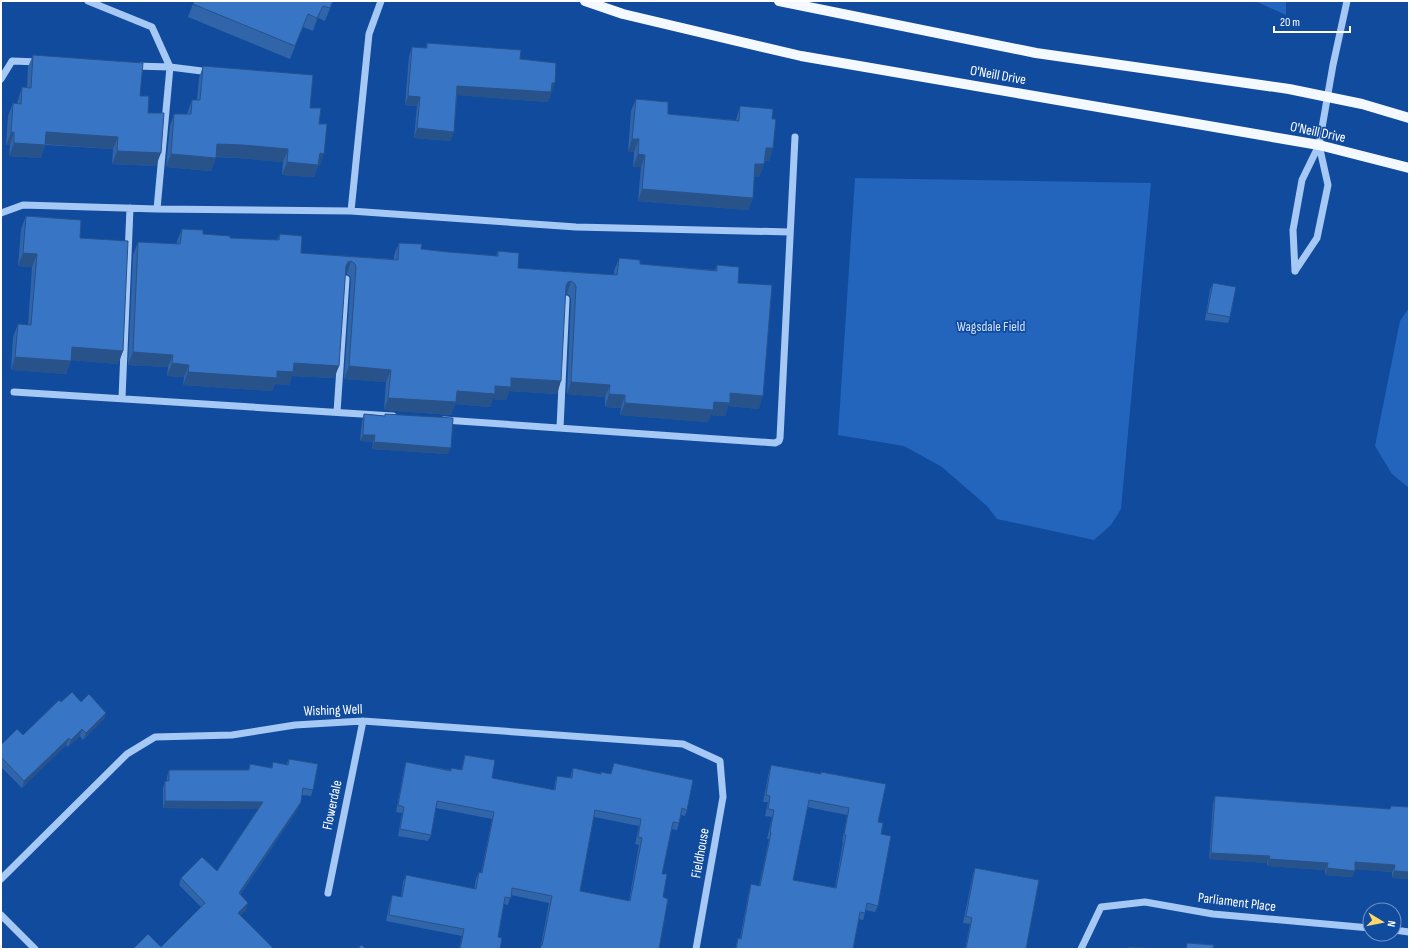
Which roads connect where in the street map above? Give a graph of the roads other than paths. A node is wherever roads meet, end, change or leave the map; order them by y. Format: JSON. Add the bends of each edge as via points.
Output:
{"nodes":[{"id":1,"x":88,"y":1,"type":"edge"},
{"id":2,"x":381,"y":1,"type":"edge"},
{"id":3,"x":584,"y":1,"type":"edge"},
{"id":4,"x":779,"y":1,"type":"edge"},
{"id":5,"x":1347,"y":1,"type":"edge"},
{"id":6,"x":44,"y":62,"type":"edge"},
{"id":7,"x":131,"y":66,"type":"edge"},
{"id":8,"x":170,"y":67,"type":"junction"},
{"id":9,"x":216,"y":73,"type":"edge"},
{"id":10,"x":1,"y":79,"type":"edge"},
{"id":11,"x":1327,"y":98,"type":"junction"},
{"id":12,"x":1409,"y":118,"type":"edge"},
{"id":13,"x":795,"y":137,"type":"dead end"},
{"id":14,"x":1319,"y":145,"type":"junction"},
{"id":15,"x":1409,"y":168,"type":"edge"},
{"id":16,"x":130,"y":208,"type":"junction"},
{"id":17,"x":157,"y":209,"type":"junction"},
{"id":18,"x":352,"y":211,"type":"junction"},
{"id":19,"x":1,"y":213,"type":"edge"},
{"id":20,"x":790,"y":232,"type":"junction"},
{"id":21,"x":346,"y":279,"type":"edge"},
{"id":22,"x":566,"y":298,"type":"edge"},
{"id":23,"x":14,"y":392,"type":"dead end"},
{"id":24,"x":122,"y":398,"type":"junction"},
{"id":25,"x":337,"y":412,"type":"junction"},
{"id":26,"x":398,"y":416,"type":"edge"},
{"id":27,"x":437,"y":419,"type":"edge"},
{"id":28,"x":560,"y":428,"type":"junction"},
{"id":29,"x":362,"y":721,"type":"junction"},
{"id":30,"x":720,"y":761,"type":"joint"},
{"id":31,"x":1,"y":879,"type":"edge"},
{"id":32,"x":328,"y":893,"type":"dead end"},
{"id":33,"x":1,"y":915,"type":"edge"},
{"id":34,"x":1362,"y":927,"type":"edge"},
{"id":35,"x":35,"y":949,"type":"edge"},
{"id":36,"x":696,"y":949,"type":"edge"},
{"id":37,"x":1081,"y":949,"type":"edge"}],
"edges":[{"from":1,"to":8,"type":"street","via":[[152,27]]},
{"from":2,"to":18,"type":"street","via":[[368,34]]},
{"from":3,"to":14,"type":"main road","name":"O'Neill Drive","via":[[623,14],[801,56]]},
{"from":4,"to":11,"type":"main road","name":"O'Neill Drive","via":[[1036,54],[1288,89]]},
{"from":5,"to":11,"type":"street"},
{"from":6,"to":10,"type":"street","via":[[12,61]]},
{"from":7,"to":8,"type":"street"},
{"from":8,"to":9,"type":"street"},
{"from":8,"to":17,"type":"street"},
{"from":11,"to":12,"type":"main road","name":"O'Neill Drive","via":[[1362,104]]},
{"from":11,"to":14,"type":"street"},
{"from":13,"to":20,"type":"street"},
{"from":14,"to":14,"type":"street","via":[[1302,180],[1293,230],[1295,271],[1317,238],[1328,185]]},
{"from":14,"to":15,"type":"main road","name":"O'Neill Drive"},
{"from":16,"to":17,"type":"street"},
{"from":16,"to":19,"type":"street","via":[[24,205]]},
{"from":16,"to":24,"type":"street"},
{"from":17,"to":18,"type":"street"},
{"from":18,"to":20,"type":"street","via":[[576,227]]},
{"from":20,"to":28,"type":"street","via":[[779,441],[775,443]]},
{"from":21,"to":25,"type":"street"},
{"from":22,"to":28,"type":"street"},
{"from":23,"to":24,"type":"street"},
{"from":24,"to":25,"type":"street"},
{"from":25,"to":26,"type":"street"},
{"from":27,"to":28,"type":"street"},
{"from":29,"to":30,"type":"street","name":"Wishing Well","via":[[683,744]]},
{"from":29,"to":31,"type":"street","name":"Wishing Well","via":[[295,725],[232,735],[155,737],[127,754]]},
{"from":29,"to":32,"type":"street","name":"Flowerdale"},
{"from":30,"to":36,"type":"street","name":"Fieldhouse","via":[[723,797]]},
{"from":33,"to":35,"type":"street"},
{"from":34,"to":37,"type":"street","name":"Parliament Place","via":[[1213,914],[1145,902],[1102,907]]}]}
